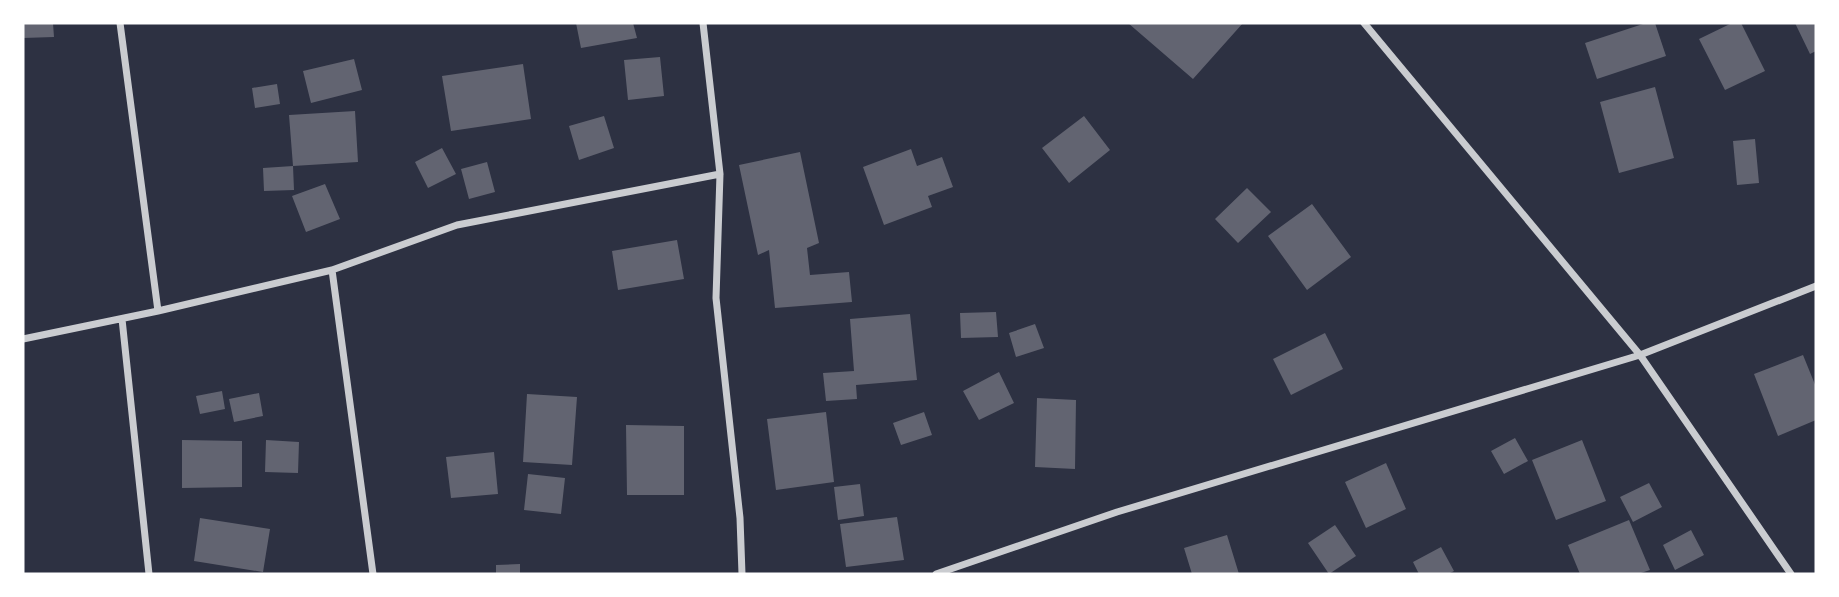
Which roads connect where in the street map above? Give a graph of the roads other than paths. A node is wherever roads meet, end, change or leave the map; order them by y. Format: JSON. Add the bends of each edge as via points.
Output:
{"nodes":[{"id":1,"x":120,"y":23,"type":"edge"},
{"id":2,"x":703,"y":23,"type":"edge"},
{"id":3,"x":1364,"y":23,"type":"edge"},
{"id":4,"x":720,"y":174,"type":"junction"},
{"id":5,"x":331,"y":270,"type":"junction"},
{"id":6,"x":1816,"y":286,"type":"edge"},
{"id":7,"x":159,"y":311,"type":"junction"},
{"id":8,"x":122,"y":319,"type":"junction"},
{"id":9,"x":23,"y":338,"type":"edge"},
{"id":10,"x":1640,"y":355,"type":"junction"},
{"id":11,"x":149,"y":574,"type":"edge"},
{"id":12,"x":373,"y":574,"type":"edge"},
{"id":13,"x":742,"y":574,"type":"edge"},
{"id":14,"x":936,"y":574,"type":"edge"},
{"id":15,"x":1791,"y":574,"type":"edge"}],
"edges":[{"from":1,"to":7,"type":"street"},
{"from":2,"to":4,"type":"street"},
{"from":3,"to":10,"type":"street"},
{"from":4,"to":5,"type":"street","via":[[457,225]]},
{"from":4,"to":13,"type":"street","via":[[716,298]]},
{"from":5,"to":7,"type":"street"},
{"from":5,"to":12,"type":"street"},
{"from":6,"to":10,"type":"street"},
{"from":7,"to":8,"type":"street"},
{"from":8,"to":9,"type":"street"},
{"from":8,"to":11,"type":"street"},
{"from":10,"to":14,"type":"street","via":[[1116,512]]},
{"from":10,"to":15,"type":"street"}]}
